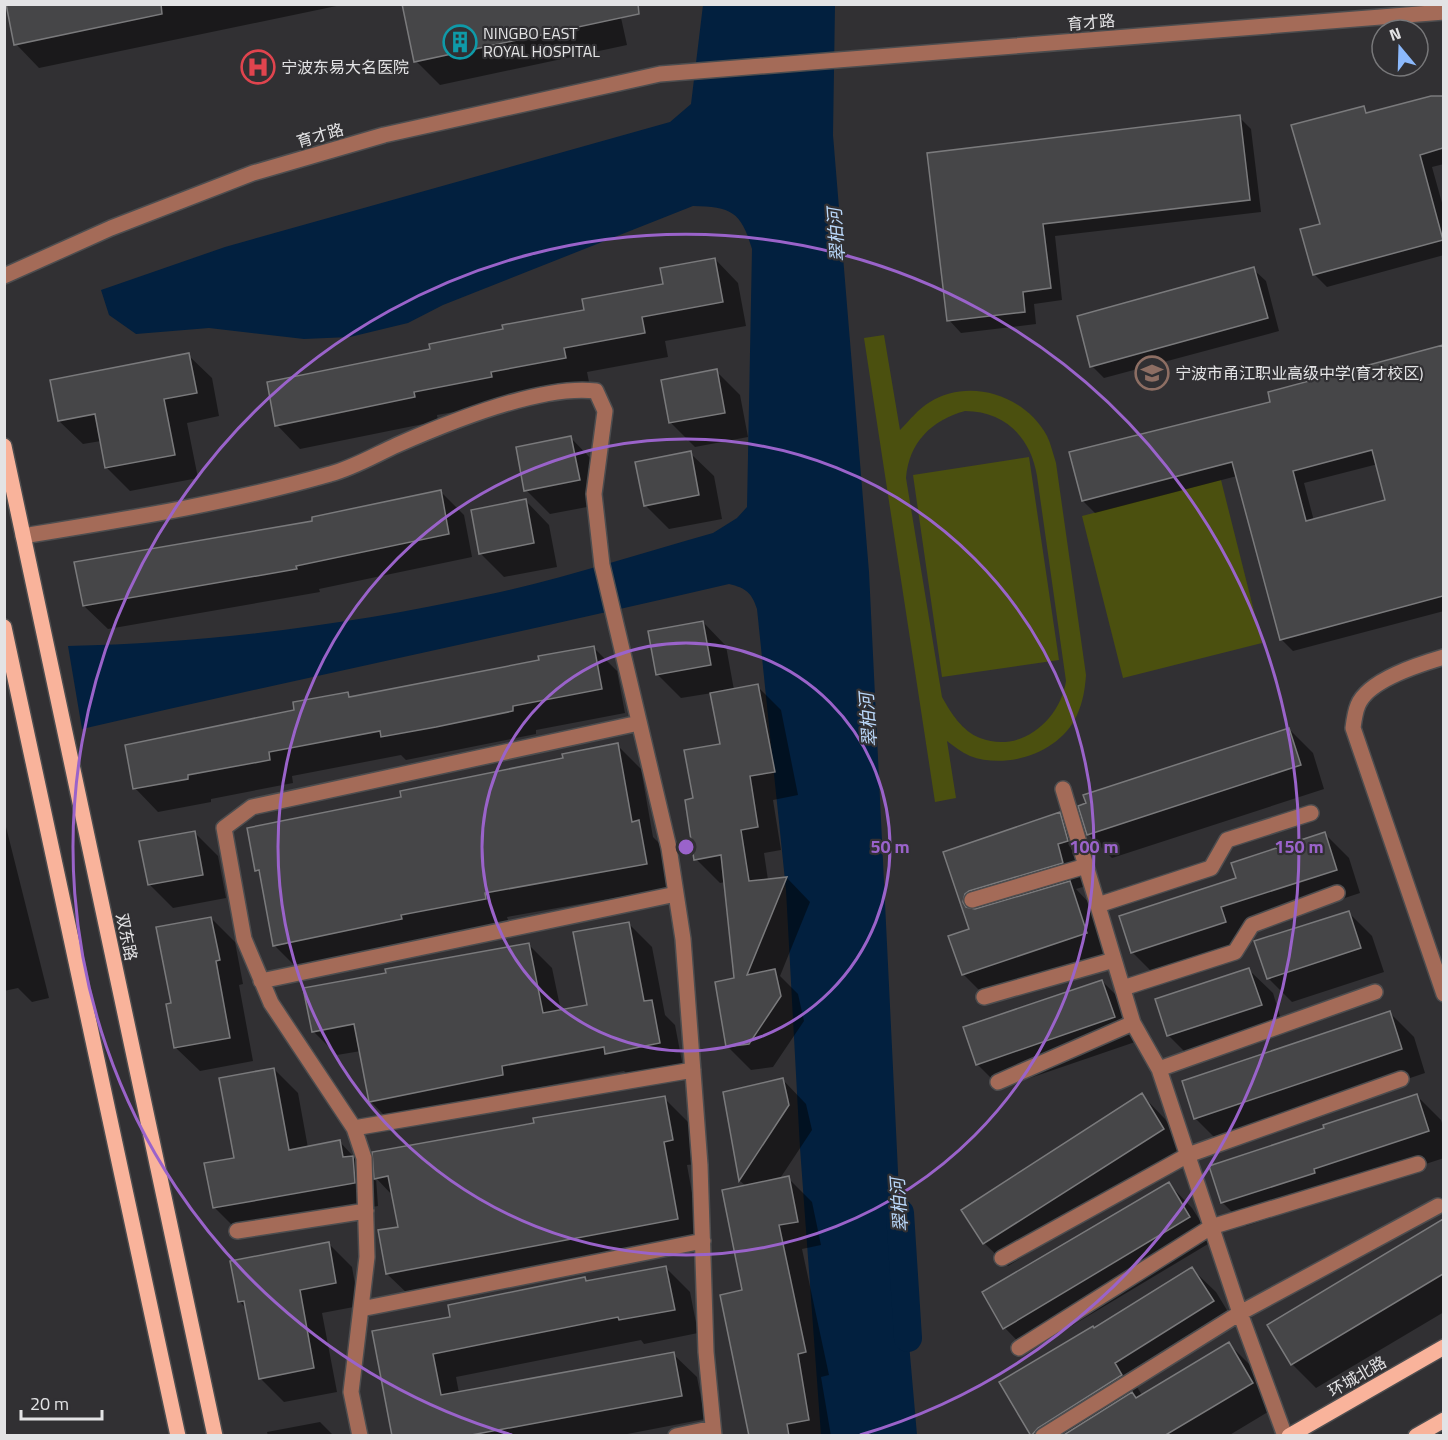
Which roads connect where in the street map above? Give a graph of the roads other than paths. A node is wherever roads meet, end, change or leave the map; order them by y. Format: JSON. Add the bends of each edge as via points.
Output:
{"nodes":[{"id":1,"x":1443,"y":12,"type":"edge"},
{"id":2,"x":4,"y":276,"type":"edge"},
{"id":3,"x":4,"y":446,"type":"edge"},
{"id":4,"x":23,"y":536,"type":"junction"},
{"id":5,"x":4,"y":627,"type":"edge"},
{"id":6,"x":1443,"y":657,"type":"edge"},
{"id":7,"x":639,"y":723,"type":"junction"},
{"id":8,"x":1063,"y":789,"type":"dead end"},
{"id":9,"x":1311,"y":813,"type":"dead end"},
{"id":10,"x":1086,"y":866,"type":"junction"},
{"id":11,"x":1337,"y":893,"type":"dead end"},
{"id":12,"x":676,"y":894,"type":"junction"},
{"id":13,"x":972,"y":900,"type":"dead end"},
{"id":14,"x":1098,"y":905,"type":"junction"},
{"id":15,"x":1114,"y":960,"type":"junction"},
{"id":16,"x":261,"y":981,"type":"junction"},
{"id":17,"x":1123,"y":988,"type":"junction"},
{"id":18,"x":1375,"y":992,"type":"dead end"},
{"id":19,"x":1443,"y":994,"type":"edge"},
{"id":20,"x":984,"y":997,"type":"dead end"},
{"id":21,"x":1133,"y":1023,"type":"junction"},
{"id":22,"x":1159,"y":1069,"type":"junction"},
{"id":23,"x":693,"y":1070,"type":"junction"},
{"id":24,"x":1401,"y":1079,"type":"dead end"},
{"id":25,"x":998,"y":1082,"type":"dead end"},
{"id":26,"x":354,"y":1128,"type":"junction"},
{"id":27,"x":1188,"y":1155,"type":"junction"},
{"id":28,"x":1418,"y":1164,"type":"dead end"},
{"id":29,"x":1438,"y":1206,"type":"dead end"},
{"id":30,"x":366,"y":1211,"type":"junction"},
{"id":31,"x":1211,"y":1227,"type":"junction"},
{"id":32,"x":237,"y":1231,"type":"dead end"},
{"id":33,"x":703,"y":1241,"type":"junction"},
{"id":34,"x":1002,"y":1258,"type":"dead end"},
{"id":35,"x":361,"y":1309,"type":"junction"},
{"id":36,"x":1240,"y":1313,"type":"junction"},
{"id":37,"x":1443,"y":1347,"type":"edge"},
{"id":38,"x":1019,"y":1348,"type":"dead end"},
{"id":39,"x":1443,"y":1419,"type":"edge"},
{"id":40,"x":713,"y":1432,"type":"edge"},
{"id":41,"x":178,"y":1436,"type":"edge"},
{"id":42,"x":214,"y":1436,"type":"edge"},
{"id":43,"x":360,"y":1436,"type":"edge"},
{"id":44,"x":676,"y":1436,"type":"edge"},
{"id":45,"x":1044,"y":1436,"type":"edge"},
{"id":46,"x":1287,"y":1436,"type":"edge"},
{"id":47,"x":1416,"y":1436,"type":"edge"}],
"edges":[{"from":1,"to":2,"type":"street","name":"育才路","via":[[660,74],[384,135],[253,173],[111,228]]},
{"from":3,"to":4,"type":"main road","name":"双东路"},
{"from":4,"to":7,"type":"street","via":[[249,497],[334,473],[417,436],[504,405],[576,388],[596,391],[605,411],[594,494],[602,565]]},
{"from":4,"to":42,"type":"main road","name":"双东路"},
{"from":5,"to":41,"type":"main road"},
{"from":6,"to":19,"type":"street","via":[[1412,667],[1372,688],[1359,703],[1353,728]]},
{"from":7,"to":12,"type":"street"},
{"from":7,"to":16,"type":"street","via":[[252,807],[224,828],[244,939]]},
{"from":8,"to":10,"type":"street"},
{"from":9,"to":14,"type":"street","via":[[1227,840],[1210,868]]},
{"from":10,"to":13,"type":"street"},
{"from":10,"to":14,"type":"street"},
{"from":11,"to":17,"type":"street","via":[[1252,926],[1234,952]]},
{"from":12,"to":16,"type":"street"},
{"from":12,"to":23,"type":"street"},
{"from":14,"to":15,"type":"street"},
{"from":15,"to":17,"type":"street"},
{"from":15,"to":20,"type":"street"},
{"from":16,"to":26,"type":"street","via":[[271,1003]]},
{"from":17,"to":21,"type":"street"},
{"from":18,"to":22,"type":"street"},
{"from":21,"to":22,"type":"street"},
{"from":21,"to":25,"type":"street"},
{"from":22,"to":27,"type":"street"},
{"from":23,"to":26,"type":"street"},
{"from":23,"to":33,"type":"street"},
{"from":24,"to":27,"type":"street"},
{"from":26,"to":30,"type":"street","via":[[364,1158]]},
{"from":27,"to":31,"type":"street"},
{"from":27,"to":34,"type":"street"},
{"from":28,"to":31,"type":"street"},
{"from":29,"to":36,"type":"street"},
{"from":30,"to":32,"type":"street"},
{"from":30,"to":35,"type":"street","via":[[367,1257]]},
{"from":31,"to":36,"type":"street"},
{"from":31,"to":38,"type":"street"},
{"from":33,"to":35,"type":"street"},
{"from":33,"to":40,"type":"street"},
{"from":35,"to":43,"type":"street","via":[[351,1392]]},
{"from":36,"to":45,"type":"street"},
{"from":36,"to":46,"type":"street"},
{"from":37,"to":46,"type":"main road","name":"环城北路"},
{"from":39,"to":47,"type":"main road"},
{"from":40,"to":44,"type":"street"}]}
